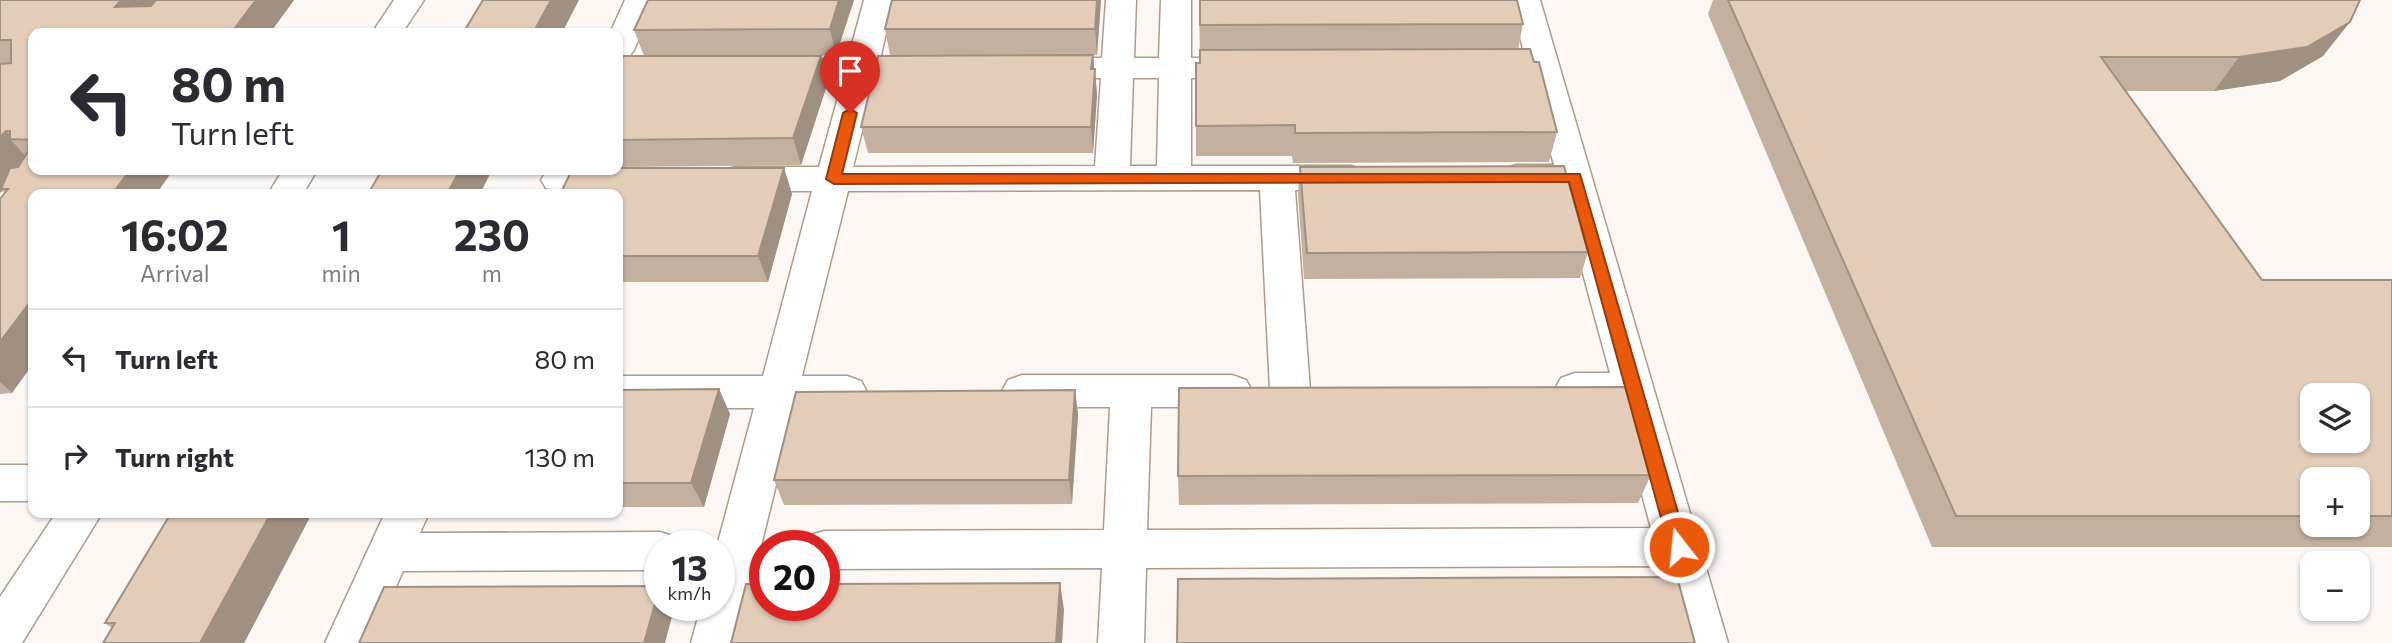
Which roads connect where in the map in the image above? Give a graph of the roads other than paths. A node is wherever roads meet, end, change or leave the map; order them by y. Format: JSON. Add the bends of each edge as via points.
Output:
{"nodes":[{"id":1,"x":409,"y":0,"type":"edge"},
{"id":2,"x":640,"y":0,"type":"edge"},
{"id":3,"x":879,"y":0,"type":"edge"},
{"id":4,"x":1121,"y":0,"type":"edge"},
{"id":5,"x":1176,"y":0,"type":"edge"},
{"id":6,"x":1525,"y":0,"type":"edge"},
{"id":7,"x":390,"y":28,"type":"edge"},
{"id":8,"x":623,"y":39,"type":"edge"},
{"id":9,"x":1117,"y":68,"type":"junction"},
{"id":10,"x":1175,"y":68,"type":"junction"},
{"id":11,"x":1284,"y":68,"type":"edge"},
{"id":12,"x":740,"y":69,"type":"edge"},
{"id":13,"x":862,"y":69,"type":"junction"},
{"id":14,"x":956,"y":69,"type":"edge"},
{"id":15,"x":1010,"y":69,"type":"edge"},
{"id":16,"x":1480,"y":177,"type":"edge"},
{"id":17,"x":1575,"y":177,"type":"junction"},
{"id":18,"x":1111,"y":178,"type":"junction"},
{"id":19,"x":1174,"y":178,"type":"junction"},
{"id":20,"x":1277,"y":178,"type":"junction"},
{"id":21,"x":1385,"y":178,"type":"edge"},
{"id":22,"x":710,"y":179,"type":"edge"},
{"id":23,"x":834,"y":179,"type":"junction"},
{"id":24,"x":654,"y":180,"type":"edge"},
{"id":25,"x":558,"y":181,"type":"edge"},
{"id":26,"x":1634,"y":389,"type":"junction"},
{"id":27,"x":1290,"y":390,"type":"junction"},
{"id":28,"x":1332,"y":390,"type":"edge"},
{"id":29,"x":1538,"y":390,"type":"edge"},
{"id":30,"x":982,"y":391,"type":"edge"},
{"id":31,"x":1130,"y":391,"type":"junction"},
{"id":32,"x":623,"y":392,"type":"edge"},
{"id":33,"x":779,"y":392,"type":"junction"},
{"id":34,"x":887,"y":392,"type":"edge"},
{"id":35,"x":0,"y":483,"type":"edge"},
{"id":36,"x":28,"y":483,"type":"edge"},
{"id":37,"x":77,"y":518,"type":"edge"},
{"id":38,"x":398,"y":532,"type":"edge"},
{"id":39,"x":1679,"y":547,"type":"junction"},
{"id":40,"x":1125,"y":549,"type":"junction"},
{"id":41,"x":644,"y":550,"type":"edge"},
{"id":42,"x":741,"y":550,"type":"edge"},
{"id":43,"x":840,"y":550,"type":"edge"},
{"id":44,"x":0,"y":638,"type":"edge"},
{"id":45,"x":348,"y":643,"type":"edge"},
{"id":46,"x":714,"y":643,"type":"edge"},
{"id":47,"x":1121,"y":643,"type":"edge"},
{"id":48,"x":1705,"y":643,"type":"edge"}],
"edges":[{"from":1,"to":7,"type":"street"},
{"from":2,"to":8,"type":"street"},
{"from":3,"to":13,"type":"street"},
{"from":4,"to":9,"type":"street"},
{"from":5,"to":10,"type":"street"},
{"from":6,"to":17,"type":"street","via":[[1530,67]]},
{"from":9,"to":10,"type":"street"},
{"from":9,"to":15,"type":"street"},
{"from":9,"to":18,"type":"street"},
{"from":10,"to":11,"type":"street"},
{"from":10,"to":19,"type":"street"},
{"from":12,"to":13,"type":"street"},
{"from":13,"to":14,"type":"street"},
{"from":13,"to":23,"type":"street"},
{"from":16,"to":17,"type":"street"},
{"from":17,"to":26,"type":"street"},
{"from":18,"to":19,"type":"street"},
{"from":18,"to":23,"type":"street"},
{"from":19,"to":20,"type":"street"},
{"from":20,"to":21,"type":"street"},
{"from":20,"to":27,"type":"street"},
{"from":22,"to":23,"type":"street"},
{"from":23,"to":33,"type":"street"},
{"from":24,"to":25,"type":"street"},
{"from":26,"to":29,"type":"street"},
{"from":26,"to":39,"type":"street"},
{"from":27,"to":28,"type":"street"},
{"from":27,"to":31,"type":"street"},
{"from":30,"to":31,"type":"street"},
{"from":31,"to":40,"type":"street"},
{"from":32,"to":33,"type":"street"},
{"from":33,"to":34,"type":"street"},
{"from":33,"to":42,"type":"street"},
{"from":35,"to":36,"type":"street"},
{"from":37,"to":44,"type":"street"},
{"from":38,"to":41,"type":"street"},
{"from":38,"to":45,"type":"street"},
{"from":39,"to":40,"type":"street"},
{"from":39,"to":48,"type":"street"},
{"from":40,"to":43,"type":"street"},
{"from":40,"to":47,"type":"street"},
{"from":42,"to":46,"type":"street"}]}
